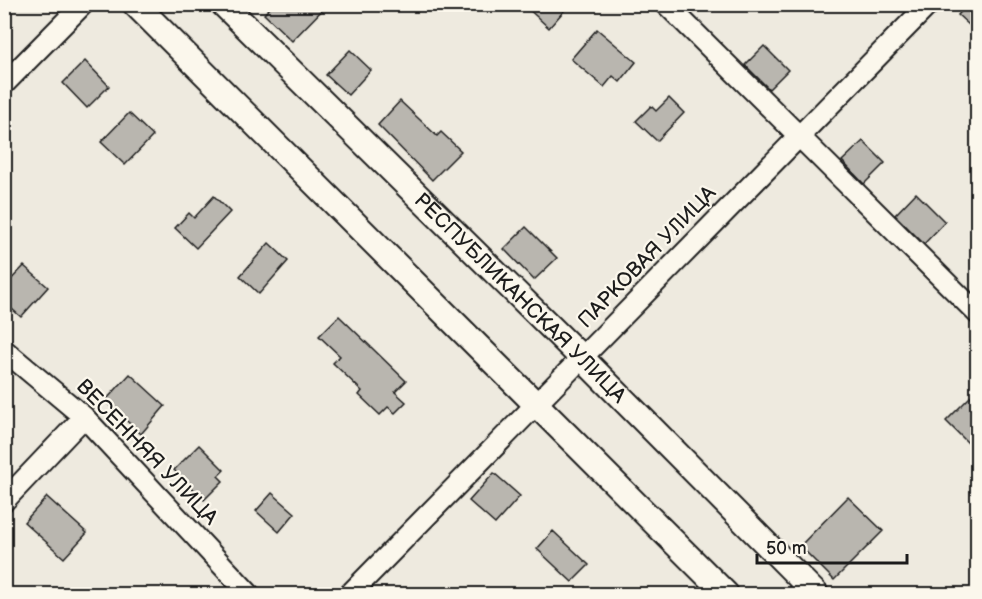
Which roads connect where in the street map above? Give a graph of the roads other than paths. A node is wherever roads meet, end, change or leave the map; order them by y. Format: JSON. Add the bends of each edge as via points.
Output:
{"nodes":[{"id":1,"x":83,"y":4,"type":"edge"},
{"id":2,"x":135,"y":4,"type":"edge"},
{"id":3,"x":223,"y":4,"type":"edge"},
{"id":4,"x":666,"y":4,"type":"edge"},
{"id":5,"x":929,"y":4,"type":"edge"},
{"id":6,"x":4,"y":84,"type":"edge"},
{"id":7,"x":799,"y":136,"type":"junction"},
{"id":8,"x":978,"y":314,"type":"edge"},
{"id":9,"x":4,"y":350,"type":"edge"},
{"id":10,"x":582,"y":358,"type":"junction"},
{"id":11,"x":535,"y":405,"type":"junction"},
{"id":12,"x":84,"y":417,"type":"junction"},
{"id":13,"x":4,"y":501,"type":"edge"},
{"id":14,"x":249,"y":594,"type":"edge"},
{"id":15,"x":350,"y":594,"type":"edge"},
{"id":16,"x":726,"y":594,"type":"edge"},
{"id":17,"x":816,"y":594,"type":"edge"}],
"edges":[{"from":1,"to":6,"type":"street"},
{"from":2,"to":11,"type":"street"},
{"from":3,"to":10,"type":"street","name":"РЕСПУБЛИКАНСКАЯ УЛИЦА"},
{"from":4,"to":7,"type":"street"},
{"from":5,"to":7,"type":"street","name":"ПАРКОВАЯ УЛИЦА"},
{"from":7,"to":8,"type":"street"},
{"from":7,"to":10,"type":"street","name":"ПАРКОВАЯ УЛИЦА"},
{"from":9,"to":12,"type":"street","name":"ВЕСЕННЯЯ УЛИЦА"},
{"from":10,"to":11,"type":"street","name":"ПАРКОВАЯ УЛИЦА"},
{"from":10,"to":17,"type":"street","name":"РЕСПУБЛИКАНСКАЯ УЛИЦА"},
{"from":11,"to":15,"type":"street","name":"ПАРКОВАЯ УЛИЦА"},
{"from":11,"to":16,"type":"street"},
{"from":12,"to":13,"type":"street"},
{"from":12,"to":14,"type":"street","name":"ВЕСЕННЯЯ УЛИЦА"}]}
